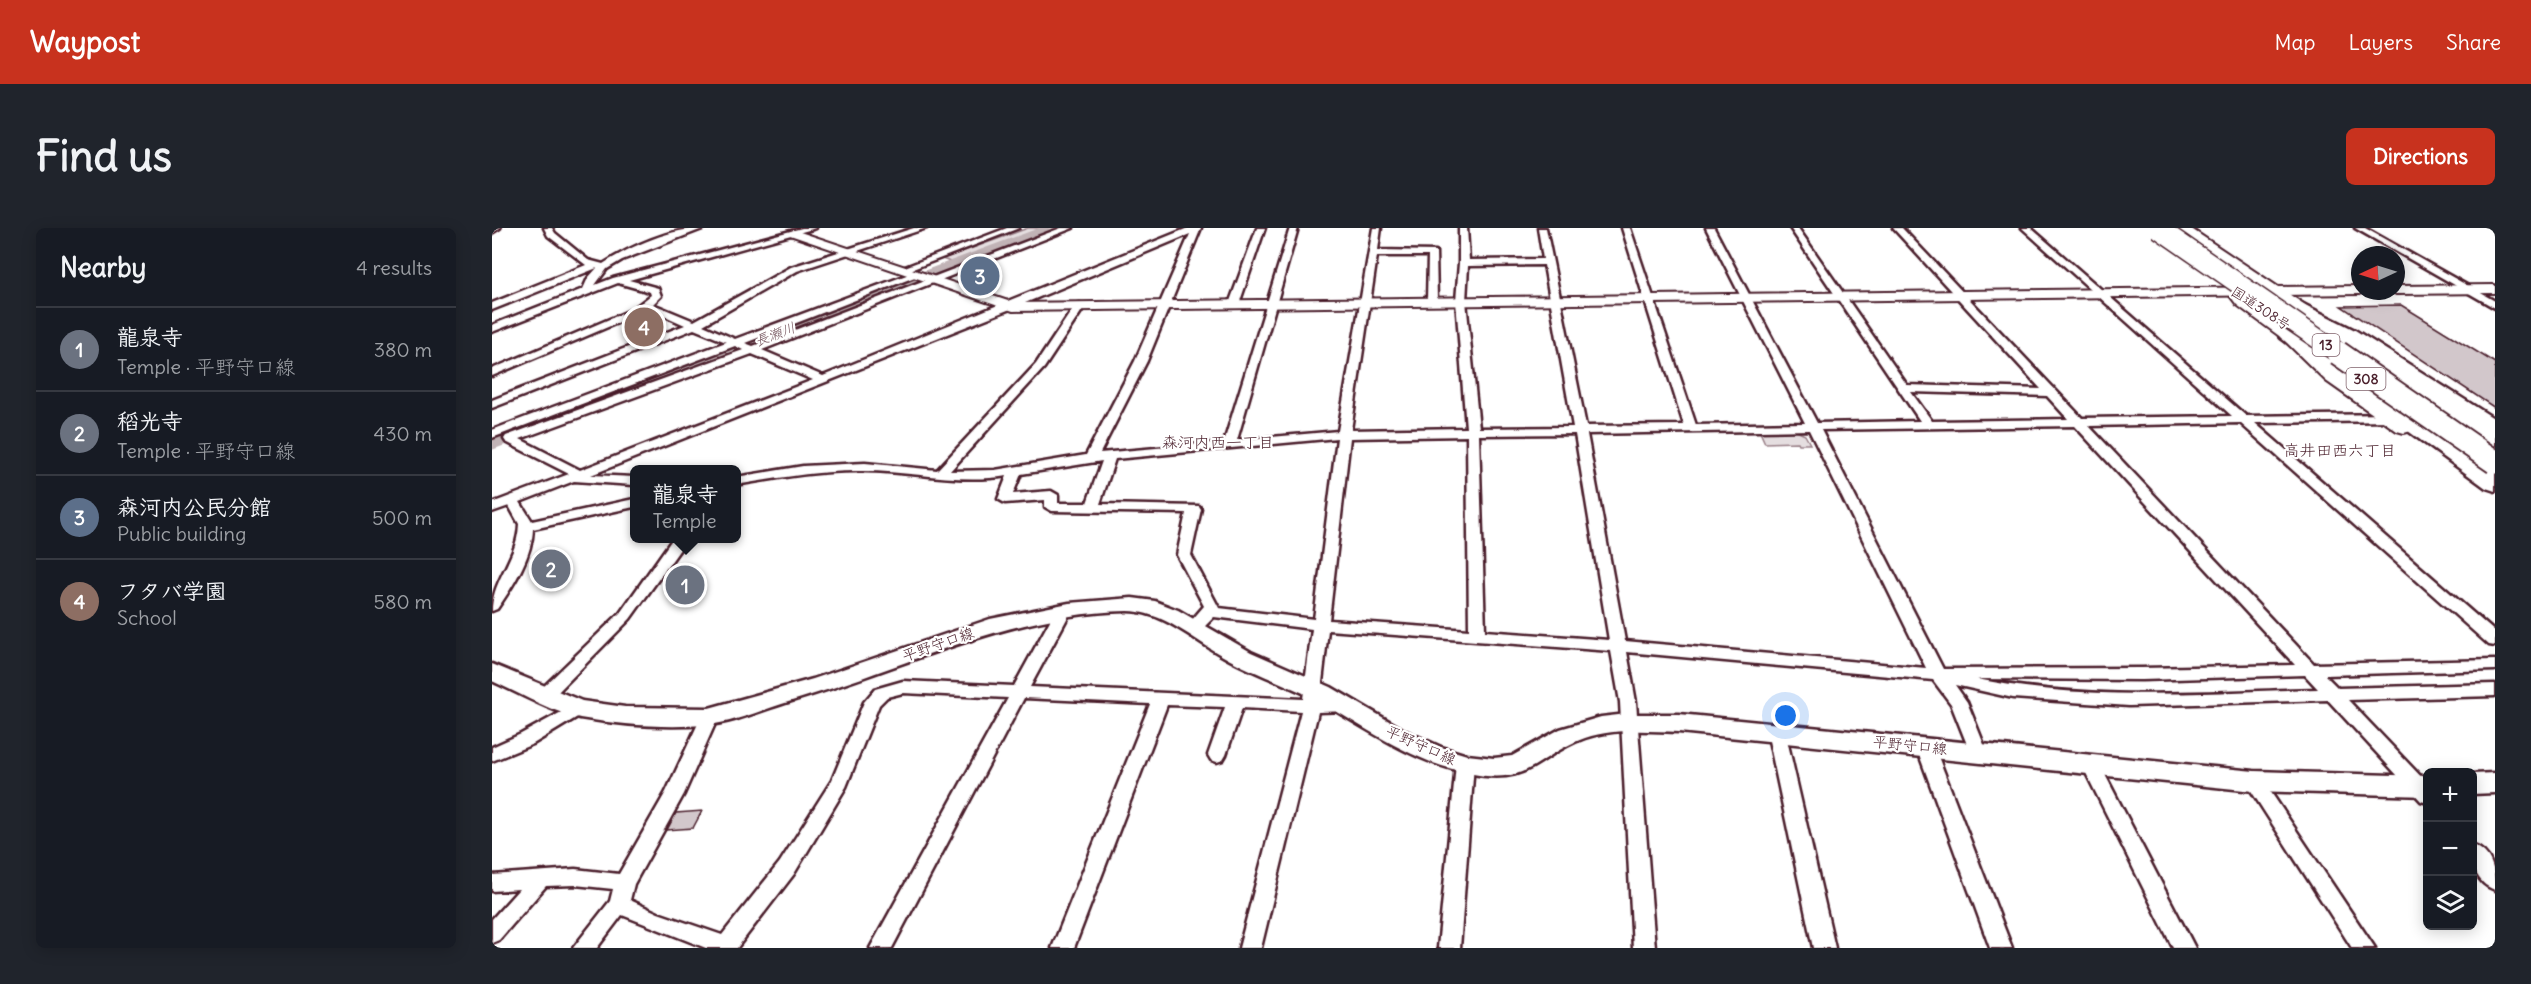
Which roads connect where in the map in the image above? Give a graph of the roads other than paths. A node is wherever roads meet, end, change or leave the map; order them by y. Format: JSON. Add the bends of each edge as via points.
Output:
{"nodes":[{"id":1,"x":496,"y":228,"type":"edge"},
{"id":2,"x":548,"y":228,"type":"edge"},
{"id":3,"x":701,"y":228,"type":"edge"},
{"id":4,"x":812,"y":228,"type":"edge"},
{"id":5,"x":923,"y":228,"type":"edge"},
{"id":6,"x":1015,"y":228,"type":"edge"},
{"id":7,"x":1069,"y":228,"type":"edge"},
{"id":8,"x":1197,"y":228,"type":"edge"},
{"id":9,"x":1260,"y":228,"type":"edge"},
{"id":10,"x":1294,"y":228,"type":"edge"},
{"id":11,"x":1377,"y":228,"type":"edge"},
{"id":12,"x":1463,"y":228,"type":"edge"},
{"id":13,"x":1542,"y":228,"type":"edge"},
{"id":14,"x":1626,"y":228,"type":"edge"},
{"id":15,"x":1710,"y":228,"type":"edge"},
{"id":16,"x":1794,"y":228,"type":"edge"},
{"id":17,"x":1897,"y":228,"type":"edge"},
{"id":18,"x":2026,"y":228,"type":"edge"},
{"id":19,"x":2146,"y":228,"type":"edge"},
{"id":20,"x":2158,"y":228,"type":"edge"},
{"id":21,"x":2174,"y":228,"type":"edge"},
{"id":22,"x":2181,"y":228,"type":"edge"},
{"id":23,"x":2359,"y":228,"type":"edge"},
{"id":24,"x":492,"y":230,"type":"edge"},
{"id":25,"x":794,"y":233,"type":"junction"},
{"id":26,"x":848,"y":252,"type":"junction"},
{"id":27,"x":1373,"y":253,"type":"junction"},
{"id":28,"x":1549,"y":262,"type":"junction"},
{"id":29,"x":1464,"y":263,"type":"junction"},
{"id":30,"x":599,"y":266,"type":"junction"},
{"id":31,"x":902,"y":270,"type":"junction"},
{"id":32,"x":915,"y":275,"type":"junction"},
{"id":33,"x":616,"y":279,"type":"junction"},
{"id":34,"x":930,"y":280,"type":"junction"},
{"id":35,"x":2466,"y":289,"type":"junction"},
{"id":36,"x":2495,"y":289,"type":"edge"},
{"id":37,"x":588,"y":290,"type":"junction"},
{"id":38,"x":2351,"y":290,"type":"edge"},
{"id":39,"x":2405,"y":290,"type":"edge"},
{"id":40,"x":529,"y":291,"type":"junction"},
{"id":41,"x":2272,"y":291,"type":"junction"},
{"id":42,"x":2235,"y":292,"type":"junction"},
{"id":43,"x":2101,"y":294,"type":"junction"},
{"id":44,"x":1959,"y":295,"type":"junction"},
{"id":45,"x":1748,"y":298,"type":"junction"},
{"id":46,"x":1842,"y":298,"type":"junction"},
{"id":47,"x":1556,"y":300,"type":"junction"},
{"id":48,"x":1650,"y":300,"type":"junction"},
{"id":49,"x":1461,"y":301,"type":"junction"},
{"id":50,"x":1366,"y":302,"type":"junction"},
{"id":51,"x":1432,"y":302,"type":"junction"},
{"id":52,"x":1273,"y":303,"type":"junction"},
{"id":53,"x":1233,"y":304,"type":"junction"},
{"id":54,"x":647,"y":305,"type":"junction"},
{"id":55,"x":1166,"y":305,"type":"junction"},
{"id":56,"x":2293,"y":305,"type":"junction"},
{"id":57,"x":2495,"y":305,"type":"edge"},
{"id":58,"x":548,"y":306,"type":"junction"},
{"id":59,"x":1009,"y":306,"type":"junction"},
{"id":60,"x":1080,"y":306,"type":"junction"},
{"id":61,"x":492,"y":307,"type":"edge"},
{"id":62,"x":695,"y":325,"type":"junction"},
{"id":63,"x":492,"y":329,"type":"edge"},
{"id":64,"x":2288,"y":334,"type":"junction"},
{"id":65,"x":735,"y":342,"type":"junction"},
{"id":66,"x":753,"y":350,"type":"junction"},
{"id":67,"x":492,"y":373,"type":"edge"},
{"id":68,"x":820,"y":379,"type":"junction"},
{"id":69,"x":1903,"y":388,"type":"junction"},
{"id":70,"x":2050,"y":392,"type":"junction"},
{"id":71,"x":492,"y":404,"type":"edge"},
{"id":72,"x":2390,"y":417,"type":"junction"},
{"id":73,"x":2244,"y":420,"type":"junction"},
{"id":74,"x":2494,"y":421,"type":"edge"},
{"id":75,"x":2078,"y":422,"type":"junction"},
{"id":76,"x":1929,"y":426,"type":"junction"},
{"id":77,"x":1813,"y":427,"type":"junction"},
{"id":78,"x":1580,"y":430,"type":"junction"},
{"id":79,"x":1692,"y":430,"type":"junction"},
{"id":80,"x":492,"y":434,"type":"edge"},
{"id":81,"x":1344,"y":434,"type":"junction"},
{"id":82,"x":1473,"y":434,"type":"junction"},
{"id":83,"x":2495,"y":444,"type":"edge"},
{"id":84,"x":1229,"y":447,"type":"junction"},
{"id":85,"x":1110,"y":457,"type":"junction"},
{"id":86,"x":1091,"y":458,"type":"junction"},
{"id":87,"x":2495,"y":462,"type":"edge"},
{"id":88,"x":2495,"y":469,"type":"edge"},
{"id":89,"x":1015,"y":471,"type":"junction"},
{"id":90,"x":940,"y":474,"type":"junction"},
{"id":91,"x":574,"y":476,"type":"junction"},
{"id":92,"x":741,"y":480,"type":"edge"},
{"id":93,"x":630,"y":481,"type":"edge"},
{"id":94,"x":2495,"y":483,"type":"edge"},
{"id":95,"x":2495,"y":491,"type":"edge"},
{"id":96,"x":511,"y":500,"type":"junction"},
{"id":97,"x":630,"y":504,"type":"edge"},
{"id":98,"x":1092,"y":507,"type":"junction"},
{"id":99,"x":492,"y":508,"type":"edge"},
{"id":100,"x":526,"y":526,"type":"junction"},
{"id":101,"x":677,"y":543,"type":"edge"},
{"id":102,"x":492,"y":606,"type":"edge"},
{"id":103,"x":1062,"y":613,"type":"junction"},
{"id":104,"x":1201,"y":620,"type":"junction"},
{"id":105,"x":1323,"y":625,"type":"junction"},
{"id":106,"x":1477,"y":637,"type":"junction"},
{"id":107,"x":2495,"y":641,"type":"edge"},
{"id":108,"x":1619,"y":646,"type":"junction"},
{"id":109,"x":2495,"y":665,"type":"edge"},
{"id":110,"x":2309,"y":668,"type":"junction"},
{"id":111,"x":1938,"y":675,"type":"junction"},
{"id":112,"x":496,"y":676,"type":"edge"},
{"id":113,"x":2495,"y":690,"type":"edge"},
{"id":114,"x":1020,"y":693,"type":"junction"},
{"id":115,"x":2334,"y":694,"type":"junction"},
{"id":116,"x":544,"y":696,"type":"junction"},
{"id":117,"x":1313,"y":696,"type":"junction"},
{"id":118,"x":1161,"y":698,"type":"junction"},
{"id":119,"x":1236,"y":701,"type":"junction"},
{"id":120,"x":578,"y":709,"type":"junction"},
{"id":121,"x":709,"y":717,"type":"junction"},
{"id":122,"x":1628,"y":722,"type":"junction"},
{"id":123,"x":1776,"y":731,"type":"junction"},
{"id":124,"x":1925,"y":746,"type":"junction"},
{"id":125,"x":1978,"y":752,"type":"junction"},
{"id":126,"x":492,"y":754,"type":"edge"},
{"id":127,"x":1217,"y":754,"type":"dead end"},
{"id":128,"x":1465,"y":764,"type":"junction"},
{"id":129,"x":2091,"y":765,"type":"junction"},
{"id":130,"x":2254,"y":781,"type":"junction"},
{"id":131,"x":2495,"y":783,"type":"edge"},
{"id":132,"x":2477,"y":784,"type":"edge"},
{"id":133,"x":2423,"y":788,"type":"edge"},
{"id":134,"x":2423,"y":790,"type":"edge"},
{"id":135,"x":2477,"y":859,"type":"edge"},
{"id":136,"x":541,"y":878,"type":"junction"},
{"id":137,"x":2495,"y":882,"type":"edge"},
{"id":138,"x":492,"y":883,"type":"edge"},
{"id":139,"x":624,"y":883,"type":"junction"},
{"id":140,"x":619,"y":904,"type":"junction"},
{"id":141,"x":492,"y":934,"type":"edge"},
{"id":142,"x":725,"y":947,"type":"edge"},
{"id":143,"x":585,"y":948,"type":"edge"},
{"id":144,"x":882,"y":948,"type":"edge"},
{"id":145,"x":1063,"y":948,"type":"edge"},
{"id":146,"x":1250,"y":948,"type":"edge"},
{"id":147,"x":1449,"y":948,"type":"edge"},
{"id":148,"x":1644,"y":948,"type":"edge"},
{"id":149,"x":1824,"y":948,"type":"edge"},
{"id":150,"x":2001,"y":948,"type":"edge"},
{"id":151,"x":2184,"y":948,"type":"edge"},
{"id":152,"x":2364,"y":948,"type":"edge"}],
"edges":[{"from":1,"to":24,"type":"street"},
{"from":2,"to":30,"type":"street","via":[[585,262]]},
{"from":3,"to":30,"type":"street"},
{"from":4,"to":25,"type":"street"},
{"from":5,"to":26,"type":"street"},
{"from":6,"to":31,"type":"street"},
{"from":7,"to":34,"type":"street"},
{"from":8,"to":55,"type":"street"},
{"from":8,"to":59,"type":"street"},
{"from":9,"to":53,"type":"street"},
{"from":10,"to":52,"type":"street"},
{"from":11,"to":27,"type":"street"},
{"from":12,"to":29,"type":"street"},
{"from":13,"to":28,"type":"street"},
{"from":14,"to":48,"type":"street"},
{"from":15,"to":45,"type":"street"},
{"from":16,"to":46,"type":"street"},
{"from":17,"to":44,"type":"street"},
{"from":18,"to":43,"type":"street"},
{"from":19,"to":42,"type":"highway","name":"国道308号","number":"308"},
{"from":20,"to":87,"type":"highway","number":"13","bridge":true},
{"from":21,"to":83,"type":"highway","number":"13"},
{"from":22,"to":41,"type":"highway","name":"国道308号","number":"308"},
{"from":23,"to":35,"type":"street"},
{"from":25,"to":26,"type":"street"},
{"from":25,"to":33,"type":"street"},
{"from":26,"to":31,"type":"street"},
{"from":26,"to":62,"type":"street","via":[[795,269]]},
{"from":27,"to":50,"type":"street"},
{"from":27,"to":51,"type":"street","via":[[1433,254]]},
{"from":28,"to":29,"type":"street"},
{"from":28,"to":47,"type":"street"},
{"from":29,"to":49,"type":"street"},
{"from":30,"to":37,"type":"street"},
{"from":30,"to":40,"type":"street"},
{"from":31,"to":32,"type":"street"},
{"from":32,"to":34,"type":"street"},
{"from":32,"to":65,"type":"street"},
{"from":33,"to":37,"type":"street"},
{"from":33,"to":54,"type":"street","via":[[655,290],[656,296]]},
{"from":34,"to":59,"type":"street"},
{"from":34,"to":66,"type":"street"},
{"from":35,"to":36,"type":"street"},
{"from":35,"to":39,"type":"street"},
{"from":35,"to":57,"type":"street"},
{"from":37,"to":58,"type":"street"},
{"from":38,"to":41,"type":"street"},
{"from":40,"to":58,"type":"street"},
{"from":40,"to":61,"type":"street"},
{"from":41,"to":42,"type":"street"},
{"from":41,"to":56,"type":"highway","name":"国道308号","number":"308"},
{"from":42,"to":43,"type":"street"},
{"from":42,"to":64,"type":"highway"},
{"from":42,"to":88,"type":"highway","name":"国道308号","number":"308"},
{"from":43,"to":44,"type":"street"},
{"from":43,"to":73,"type":"street"},
{"from":44,"to":46,"type":"street"},
{"from":44,"to":70,"type":"street"},
{"from":45,"to":46,"type":"street"},
{"from":45,"to":48,"type":"street"},
{"from":45,"to":77,"type":"street"},
{"from":46,"to":69,"type":"street"},
{"from":47,"to":48,"type":"street"},
{"from":47,"to":49,"type":"street"},
{"from":47,"to":78,"type":"street"},
{"from":48,"to":79,"type":"street"},
{"from":49,"to":51,"type":"street"},
{"from":49,"to":82,"type":"street"},
{"from":50,"to":51,"type":"street"},
{"from":50,"to":52,"type":"street"},
{"from":50,"to":81,"type":"street"},
{"from":52,"to":53,"type":"street"},
{"from":52,"to":84,"type":"street"},
{"from":53,"to":55,"type":"street"},
{"from":54,"to":62,"type":"street"},
{"from":54,"to":67,"type":"street"},
{"from":55,"to":60,"type":"street"},
{"from":55,"to":86,"type":"street","via":[[1122,403]]},
{"from":56,"to":74,"type":"highway"},
{"from":56,"to":74,"type":"highway","via":[[2389,351]]},
{"from":56,"to":83,"type":"highway","name":"国道308号","number":"308"},
{"from":58,"to":63,"type":"street"},
{"from":59,"to":60,"type":"street"},
{"from":59,"to":68,"type":"street"},
{"from":60,"to":90,"type":"street","via":[[1040,366]]},
{"from":62,"to":65,"type":"street"},
{"from":62,"to":71,"type":"street"},
{"from":64,"to":72,"type":"highway","via":[[2333,377]]},
{"from":64,"to":94,"type":"highway"},
{"from":65,"to":66,"type":"street"},
{"from":65,"to":80,"type":"street"},
{"from":66,"to":68,"type":"street"},
{"from":66,"to":91,"type":"street","via":[[510,439]]},
{"from":68,"to":91,"type":"street"},
{"from":69,"to":70,"type":"street"},
{"from":69,"to":76,"type":"street"},
{"from":70,"to":75,"type":"street"},
{"from":72,"to":73,"type":"street"},
{"from":72,"to":95,"type":"highway"},
{"from":73,"to":75,"type":"street"},
{"from":73,"to":107,"type":"street"},
{"from":75,"to":76,"type":"street"},
{"from":75,"to":110,"type":"street"},
{"from":76,"to":77,"type":"street"},
{"from":77,"to":79,"type":"street"},
{"from":77,"to":111,"type":"street"},
{"from":78,"to":79,"type":"street"},
{"from":78,"to":82,"type":"street"},
{"from":78,"to":108,"type":"street"},
{"from":81,"to":82,"type":"street"},
{"from":81,"to":84,"type":"street"},
{"from":81,"to":105,"type":"street"},
{"from":82,"to":106,"type":"street"},
{"from":84,"to":85,"type":"street"},
{"from":85,"to":86,"type":"street"},
{"from":85,"to":98,"type":"street"},
{"from":86,"to":89,"type":"street"},
{"from":89,"to":90,"type":"street"},
{"from":89,"to":98,"type":"street","via":[[1005,499],[1051,495],[1052,507]]},
{"from":90,"to":92,"type":"street","via":[[865,467],[803,470]]},
{"from":91,"to":93,"type":"street"},
{"from":91,"to":96,"type":"street"},
{"from":96,"to":99,"type":"street"},
{"from":96,"to":100,"type":"street"},
{"from":97,"to":100,"type":"street"},
{"from":98,"to":104,"type":"street","via":[[1194,509],[1184,555],[1212,606]]},
{"from":100,"to":102,"type":"street","via":[[519,556]]},
{"from":101,"to":116,"type":"street","via":[[625,616]]},
{"from":103,"to":104,"type":"main road","name":"平野守口線","via":[[1102,606],[1147,606]]},
{"from":103,"to":114,"type":"street"},
{"from":103,"to":121,"type":"main road","name":"平野守口線","via":[[990,626],[820,685]]},
{"from":104,"to":105,"type":"street"},
{"from":104,"to":117,"type":"main road","name":"平野守口線","via":[[1243,657]]},
{"from":105,"to":106,"type":"street"},
{"from":105,"to":117,"type":"street"},
{"from":106,"to":108,"type":"street"},
{"from":108,"to":111,"type":"street"},
{"from":108,"to":122,"type":"street"},
{"from":109,"to":110,"type":"street"},
{"from":110,"to":111,"type":"street"},
{"from":110,"to":115,"type":"street"},
{"from":111,"to":115,"type":"street","via":[[2013,692],[2129,700]]},
{"from":111,"to":125,"type":"street","via":[[1959,702]]},
{"from":112,"to":116,"type":"main road","name":"平野守口線"},
{"from":113,"to":115,"type":"street"},
{"from":114,"to":118,"type":"street"},
{"from":114,"to":142,"type":"street","via":[[903,687],[881,693],[872,702],[840,782],[811,830],[787,868]]},
{"from":114,"to":144,"type":"street"},
{"from":115,"to":133,"type":"street"},
{"from":116,"to":120,"type":"main road","name":"平野守口線"},
{"from":117,"to":119,"type":"street"},
{"from":117,"to":128,"type":"main road","name":"平野守口線","via":[[1345,707],[1389,733]]},
{"from":117,"to":146,"type":"street"},
{"from":118,"to":119,"type":"street"},
{"from":118,"to":145,"type":"street"},
{"from":119,"to":127,"type":"street"},
{"from":120,"to":121,"type":"main road","name":"平野守口線","via":[[625,715]]},
{"from":120,"to":126,"type":"street"},
{"from":121,"to":139,"type":"street","via":[[675,794]]},
{"from":122,"to":123,"type":"main road","name":"平野守口線"},
{"from":122,"to":128,"type":"main road","name":"平野守口線","via":[[1578,731],[1553,741],[1520,764]]},
{"from":122,"to":148,"type":"street"},
{"from":123,"to":124,"type":"main road","name":"平野守口線"},
{"from":123,"to":149,"type":"street"},
{"from":124,"to":125,"type":"main road","name":"平野守口線"},
{"from":124,"to":150,"type":"street"},
{"from":125,"to":129,"type":"main road","name":"平野守口線"},
{"from":128,"to":147,"type":"street"},
{"from":129,"to":130,"type":"main road","name":"平野守口線"},
{"from":129,"to":151,"type":"street"},
{"from":130,"to":134,"type":"main road","name":"平野守口線"},
{"from":130,"to":152,"type":"street"},
{"from":131,"to":132,"type":"main road"},
{"from":135,"to":137,"type":"street"},
{"from":136,"to":138,"type":"street"},
{"from":136,"to":139,"type":"street","via":[[608,879]]},
{"from":136,"to":141,"type":"street"},
{"from":139,"to":140,"type":"street"},
{"from":140,"to":142,"type":"street"},
{"from":140,"to":143,"type":"street"}]}
